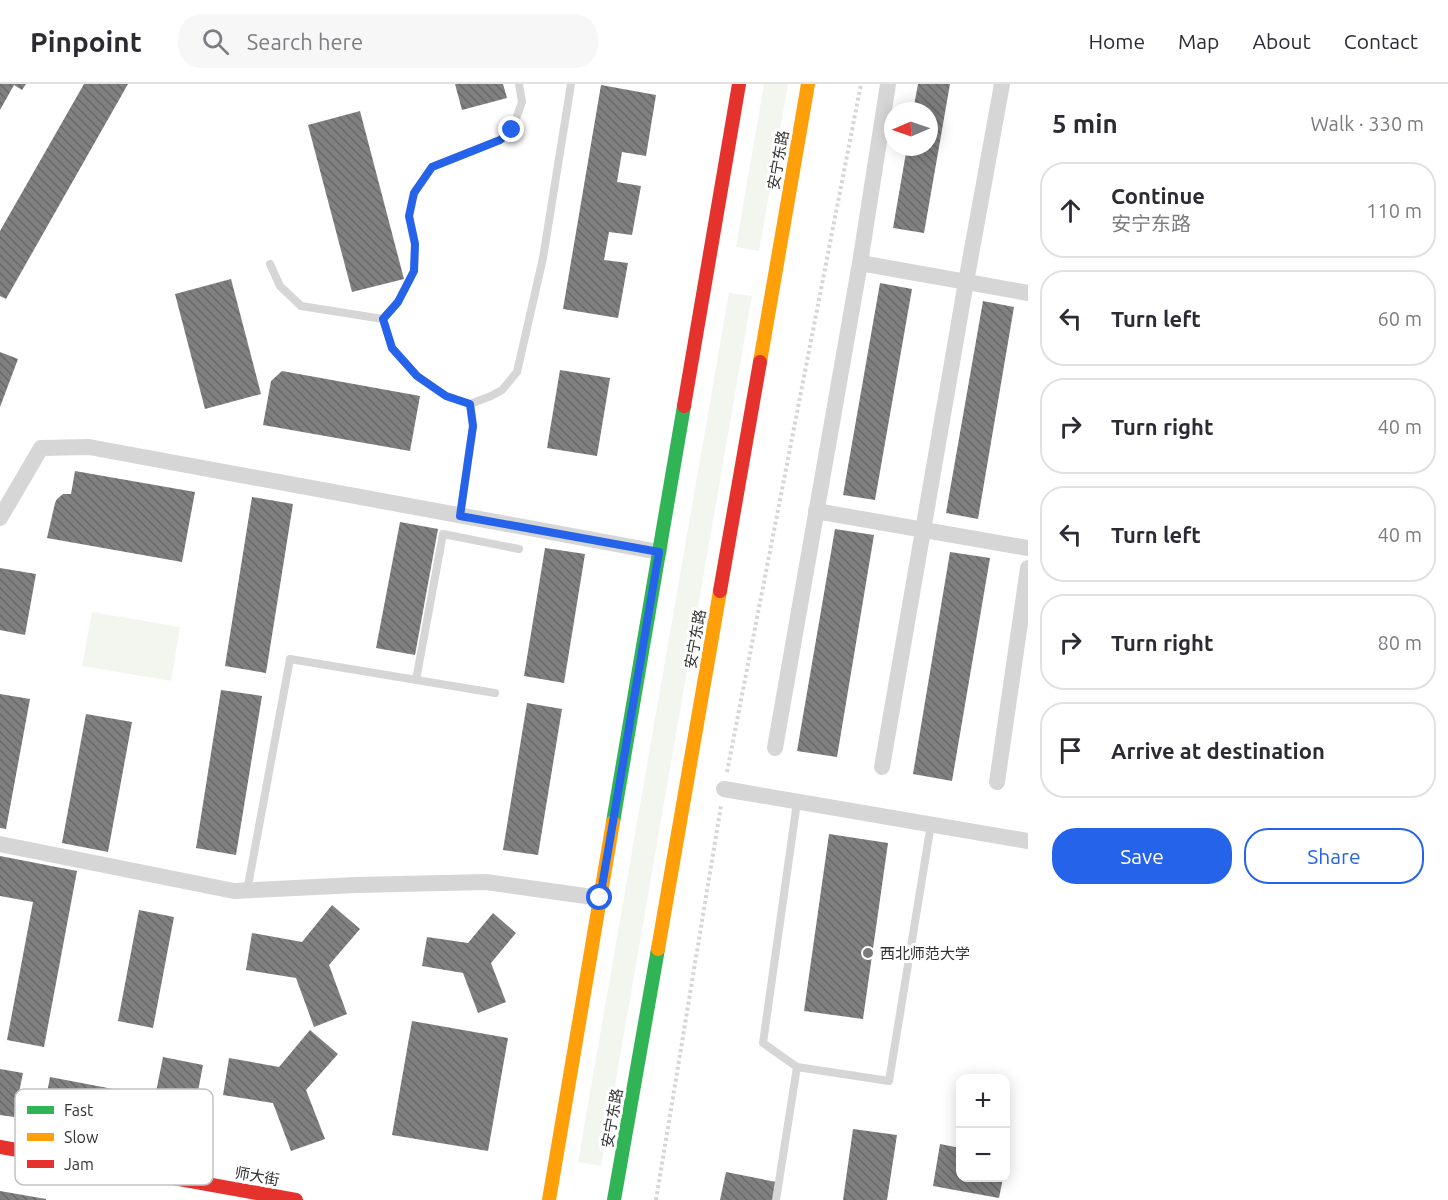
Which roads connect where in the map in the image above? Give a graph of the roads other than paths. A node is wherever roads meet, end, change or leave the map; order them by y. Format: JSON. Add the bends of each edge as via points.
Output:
{"nodes":[{"id":1,"x":519,"y":84,"type":"edge"},
{"id":2,"x":571,"y":84,"type":"edge"},
{"id":3,"x":739,"y":84,"type":"edge"},
{"id":4,"x":808,"y":84,"type":"edge"},
{"id":5,"x":888,"y":84,"type":"edge"},
{"id":6,"x":1002,"y":84,"type":"edge"},
{"id":7,"x":860,"y":263,"type":"junction"},
{"id":8,"x":270,"y":264,"type":"dead end"},
{"id":9,"x":966,"y":282,"type":"junction"},
{"id":10,"x":1028,"y":293,"type":"edge"},
{"id":11,"x":383,"y":319,"type":"junction"},
{"id":12,"x":470,"y":404,"type":"junction"},
{"id":13,"x":816,"y":512,"type":"junction"},
{"id":14,"x":460,"y":516,"type":"junction"},
{"id":15,"x":0,"y":518,"type":"edge"},
{"id":16,"x":924,"y":530,"type":"junction"},
{"id":17,"x":1028,"y":548,"type":"edge"},
{"id":18,"x":519,"y":549,"type":"dead end"},
{"id":19,"x":659,"y":552,"type":"junction"},
{"id":20,"x":1028,"y":568,"type":"edge"},
{"id":21,"x":416,"y":680,"type":"junction"},
{"id":22,"x":495,"y":693,"type":"dead end"},
{"id":23,"x":775,"y":748,"type":"dead end"},
{"id":24,"x":882,"y":767,"type":"dead end"},
{"id":25,"x":997,"y":782,"type":"dead end"},
{"id":26,"x":724,"y":789,"type":"road end"},
{"id":27,"x":797,"y":802,"type":"junction"},
{"id":28,"x":931,"y":824,"type":"junction"},
{"id":29,"x":1028,"y":841,"type":"edge"},
{"id":30,"x":0,"y":844,"type":"edge"},
{"id":31,"x":247,"y":891,"type":"junction"},
{"id":32,"x":600,"y":898,"type":"junction"},
{"id":33,"x":797,"y":1067,"type":"junction"},
{"id":34,"x":0,"y":1148,"type":"edge"},
{"id":35,"x":15,"y":1151,"type":"edge"},
{"id":36,"x":211,"y":1185,"type":"edge"},
{"id":37,"x":296,"y":1200,"type":"edge"},
{"id":38,"x":549,"y":1200,"type":"edge"},
{"id":39,"x":614,"y":1200,"type":"edge"},
{"id":40,"x":776,"y":1200,"type":"edge"}],
"edges":[{"from":1,"to":11,"type":"lane","via":[[522,102],[512,130],[500,140],[432,167],[414,193],[409,216],[415,244],[414,271],[398,302]]},
{"from":2,"to":12,"type":"lane","via":[[543,258],[517,372],[502,390]]},
{"from":3,"to":19,"type":"main road"},
{"from":4,"to":39,"type":"main road","name":"安宁东路"},
{"from":5,"to":7,"type":"street"},
{"from":6,"to":9,"type":"street"},
{"from":7,"to":9,"type":"street"},
{"from":7,"to":13,"type":"street"},
{"from":8,"to":11,"type":"lane","via":[[280,286],[301,306]]},
{"from":9,"to":10,"type":"street"},
{"from":9,"to":16,"type":"street"},
{"from":11,"to":12,"type":"lane","via":[[392,348],[417,376],[446,396]]},
{"from":12,"to":14,"type":"lane","via":[[473,426]]},
{"from":13,"to":16,"type":"street"},
{"from":13,"to":23,"type":"street"},
{"from":14,"to":15,"type":"street","via":[[89,447],[41,448]]},
{"from":14,"to":19,"type":"street"},
{"from":16,"to":17,"type":"street"},
{"from":16,"to":24,"type":"street"},
{"from":18,"to":21,"type":"lane","via":[[443,534]]},
{"from":19,"to":32,"type":"main road"},
{"from":20,"to":25,"type":"street"},
{"from":21,"to":22,"type":"lane"},
{"from":21,"to":31,"type":"lane","via":[[290,659]]},
{"from":26,"to":27,"type":"street"},
{"from":27,"to":28,"type":"street"},
{"from":27,"to":33,"type":"lane","via":[[763,1043]]},
{"from":28,"to":29,"type":"street"},
{"from":28,"to":33,"type":"lane","via":[[889,1082]]},
{"from":30,"to":31,"type":"street"},
{"from":31,"to":32,"type":"street","via":[[486,882]]},
{"from":32,"to":38,"type":"main road"},
{"from":33,"to":40,"type":"lane"},
{"from":34,"to":35,"type":"main road","name":"师大街"},
{"from":36,"to":37,"type":"main road","name":"师大街"}]}
